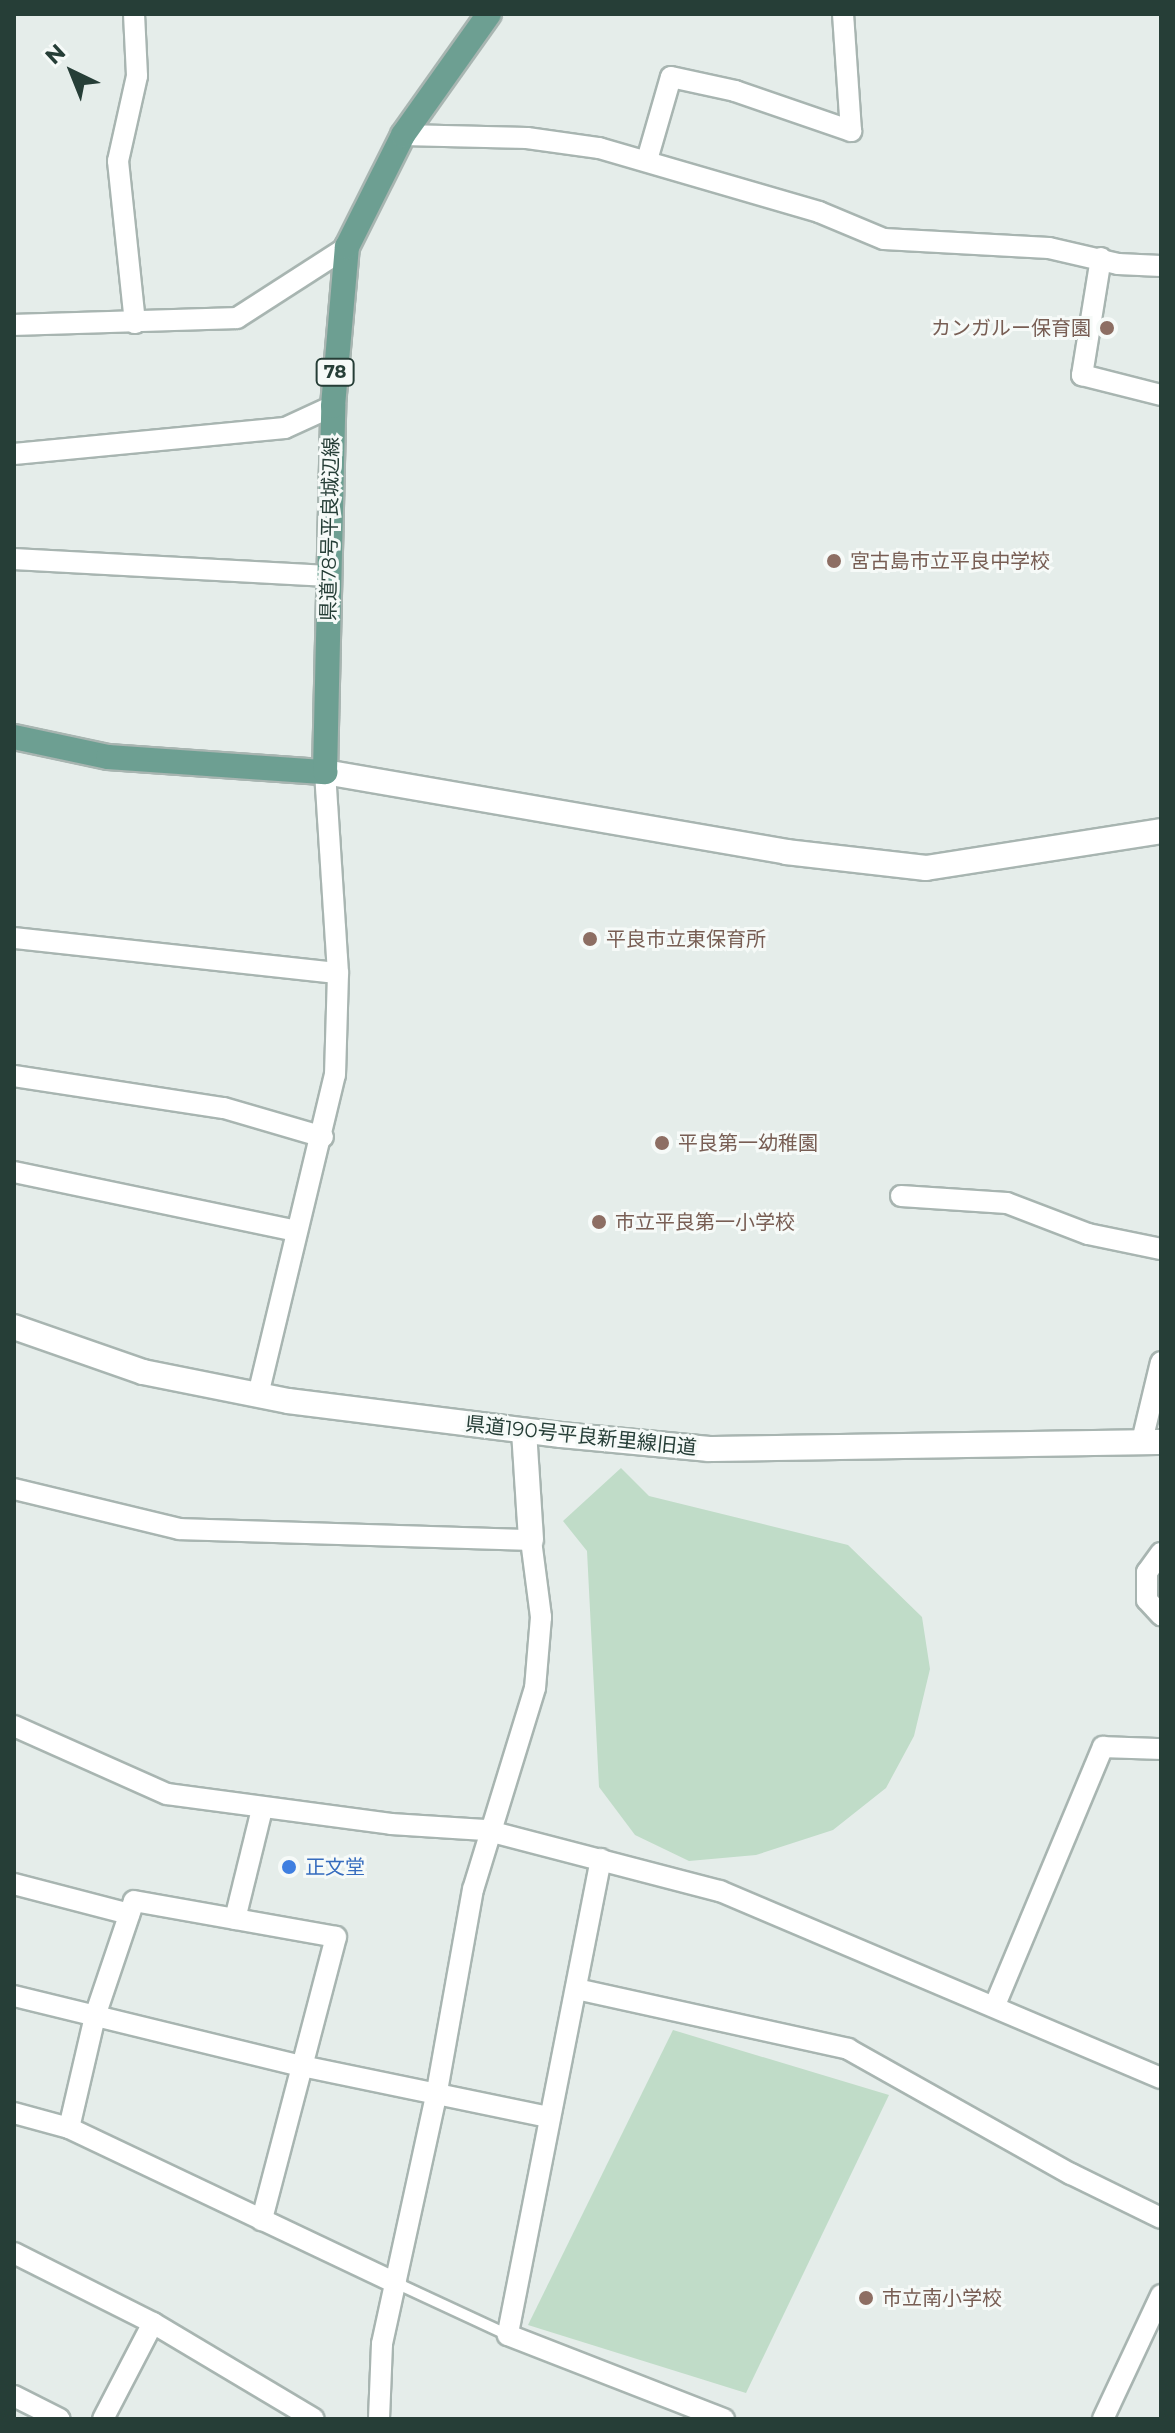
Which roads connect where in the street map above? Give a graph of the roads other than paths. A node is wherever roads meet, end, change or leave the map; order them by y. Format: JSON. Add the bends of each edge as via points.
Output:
{"nodes":[{"id":1,"x":134,"y":14,"type":"edge"},
{"id":2,"x":489,"y":14,"type":"edge"},
{"id":3,"x":843,"y":14,"type":"edge"},
{"id":4,"x":403,"y":135,"type":"junction"},
{"id":5,"x":647,"y":160,"type":"junction"},
{"id":6,"x":347,"y":247,"type":"junction"},
{"id":7,"x":1101,"y":258,"type":"junction"},
{"id":8,"x":1161,"y":266,"type":"edge"},
{"id":9,"x":135,"y":323,"type":"junction"},
{"id":10,"x":14,"y":325,"type":"edge"},
{"id":11,"x":1161,"y":395,"type":"edge"},
{"id":12,"x":333,"y":406,"type":"junction"},
{"id":13,"x":14,"y":454,"type":"edge"},
{"id":14,"x":14,"y":559,"type":"edge"},
{"id":15,"x":328,"y":576,"type":"junction"},
{"id":16,"x":14,"y":737,"type":"edge"},
{"id":17,"x":325,"y":772,"type":"junction"},
{"id":18,"x":1161,"y":831,"type":"edge"},
{"id":19,"x":14,"y":938,"type":"edge"},
{"id":20,"x":338,"y":973,"type":"junction"},
{"id":21,"x":14,"y":1076,"type":"edge"},
{"id":22,"x":323,"y":1137,"type":"junction"},
{"id":23,"x":14,"y":1172,"type":"edge"},
{"id":24,"x":901,"y":1196,"type":"dead end"},
{"id":25,"x":296,"y":1231,"type":"junction"},
{"id":26,"x":1161,"y":1249,"type":"edge"},
{"id":27,"x":14,"y":1327,"type":"edge"},
{"id":28,"x":1161,"y":1362,"type":"edge"},
{"id":29,"x":258,"y":1395,"type":"junction"},
{"id":30,"x":524,"y":1431,"type":"junction"},
{"id":31,"x":1151,"y":1441,"type":"edge"},
{"id":32,"x":14,"y":1489,"type":"edge"},
{"id":33,"x":531,"y":1540,"type":"junction"},
{"id":34,"x":1161,"y":1553,"type":"edge"},
{"id":35,"x":1161,"y":1615,"type":"edge"},
{"id":36,"x":14,"y":1726,"type":"edge"},
{"id":37,"x":1161,"y":1749,"type":"edge"},
{"id":38,"x":262,"y":1809,"type":"junction"},
{"id":39,"x":488,"y":1831,"type":"junction"},
{"id":40,"x":601,"y":1859,"type":"junction"},
{"id":41,"x":14,"y":1884,"type":"edge"},
{"id":42,"x":129,"y":1914,"type":"junction"},
{"id":43,"x":235,"y":1919,"type":"junction"},
{"id":44,"x":576,"y":1989,"type":"junction"},
{"id":45,"x":14,"y":1996,"type":"edge"},
{"id":46,"x":995,"y":2005,"type":"junction"},
{"id":47,"x":95,"y":2016,"type":"junction"},
{"id":48,"x":302,"y":2066,"type":"junction"},
{"id":49,"x":1161,"y":2078,"type":"edge"},
{"id":50,"x":436,"y":2096,"type":"junction"},
{"id":51,"x":14,"y":2113,"type":"edge"},
{"id":52,"x":549,"y":2117,"type":"junction"},
{"id":53,"x":69,"y":2128,"type":"junction"},
{"id":54,"x":1161,"y":2218,"type":"edge"},
{"id":55,"x":262,"y":2220,"type":"junction"},
{"id":56,"x":14,"y":2253,"type":"edge"},
{"id":57,"x":396,"y":2283,"type":"junction"},
{"id":58,"x":1161,"y":2295,"type":"edge"},
{"id":59,"x":153,"y":2323,"type":"junction"},
{"id":60,"x":508,"y":2335,"type":"junction"},
{"id":61,"x":14,"y":2396,"type":"edge"},
{"id":62,"x":60,"y":2419,"type":"edge"},
{"id":63,"x":103,"y":2419,"type":"edge"},
{"id":64,"x":314,"y":2419,"type":"edge"},
{"id":65,"x":379,"y":2419,"type":"edge"},
{"id":66,"x":724,"y":2419,"type":"edge"},
{"id":67,"x":1103,"y":2419,"type":"edge"}],
"edges":[{"from":1,"to":9,"type":"street","via":[[137,76],[118,175]]},
{"from":2,"to":4,"type":"main road","name":"県道78号平良城辺線","number":"78"},
{"from":3,"to":5,"type":"street","via":[[851,131],[735,91],[671,77]]},
{"from":4,"to":5,"type":"street","via":[[527,138]]},
{"from":4,"to":6,"type":"main road","name":"県道78号平良城辺線","number":"78"},
{"from":5,"to":7,"type":"street","via":[[819,212],[884,239],[1039,247]]},
{"from":6,"to":9,"type":"street","via":[[237,318]]},
{"from":6,"to":12,"type":"main road","name":"県道78号平良城辺線","number":"78"},
{"from":7,"to":8,"type":"street"},
{"from":7,"to":11,"type":"street","via":[[1082,375]]},
{"from":9,"to":10,"type":"street"},
{"from":12,"to":13,"type":"street","via":[[285,428]]},
{"from":12,"to":15,"type":"main road","name":"県道78号平良城辺線","number":"78"},
{"from":14,"to":15,"type":"street"},
{"from":15,"to":17,"type":"main road","name":"県道78号平良城辺線","number":"78"},
{"from":16,"to":17,"type":"main road","via":[[108,757]]},
{"from":17,"to":18,"type":"street","via":[[786,852],[926,868]]},
{"from":17,"to":20,"type":"street"},
{"from":19,"to":20,"type":"street"},
{"from":20,"to":22,"type":"street","via":[[335,1075]]},
{"from":21,"to":22,"type":"street","via":[[224,1108]]},
{"from":22,"to":25,"type":"street"},
{"from":23,"to":25,"type":"street"},
{"from":24,"to":26,"type":"street","via":[[1007,1203],[1088,1234]]},
{"from":25,"to":29,"type":"street"},
{"from":27,"to":29,"type":"street","name":"県道190号平良新里線旧道","via":[[143,1372]]},
{"from":28,"to":31,"type":"street"},
{"from":29,"to":30,"type":"street","name":"県道190号平良新里線旧道"},
{"from":30,"to":31,"type":"street","name":"県道190号平良新里線旧道","via":[[709,1449]]},
{"from":30,"to":33,"type":"street"},
{"from":32,"to":33,"type":"street","via":[[179,1529]]},
{"from":33,"to":39,"type":"street","via":[[541,1617],[535,1688]]},
{"from":34,"to":35,"type":"street","via":[[1147,1572],[1147,1600]]},
{"from":36,"to":38,"type":"street","via":[[132,1783]]},
{"from":37,"to":46,"type":"street","via":[[1103,1747]]},
{"from":38,"to":39,"type":"street"},
{"from":38,"to":43,"type":"street"},
{"from":39,"to":40,"type":"street"},
{"from":39,"to":50,"type":"street"},
{"from":40,"to":44,"type":"street"},
{"from":40,"to":46,"type":"street","via":[[720,1891]]},
{"from":41,"to":42,"type":"street"},
{"from":42,"to":43,"type":"street","via":[[134,1901]]},
{"from":42,"to":47,"type":"street"},
{"from":43,"to":48,"type":"street","via":[[336,1937]]},
{"from":44,"to":52,"type":"street"},
{"from":44,"to":54,"type":"street","via":[[848,2049],[1071,2174]]},
{"from":45,"to":47,"type":"street"},
{"from":46,"to":49,"type":"street"},
{"from":47,"to":48,"type":"street"},
{"from":47,"to":53,"type":"street"},
{"from":48,"to":50,"type":"street"},
{"from":48,"to":55,"type":"street"},
{"from":50,"to":52,"type":"street"},
{"from":50,"to":57,"type":"street"},
{"from":51,"to":53,"type":"street"},
{"from":52,"to":60,"type":"street"},
{"from":53,"to":55,"type":"street"},
{"from":55,"to":57,"type":"street"},
{"from":56,"to":59,"type":"street"},
{"from":57,"to":60,"type":"lane"},
{"from":57,"to":65,"type":"street","via":[[382,2344]]},
{"from":58,"to":67,"type":"street"},
{"from":59,"to":63,"type":"street"},
{"from":59,"to":64,"type":"street"},
{"from":60,"to":66,"type":"street"},
{"from":61,"to":62,"type":"street"}]}
